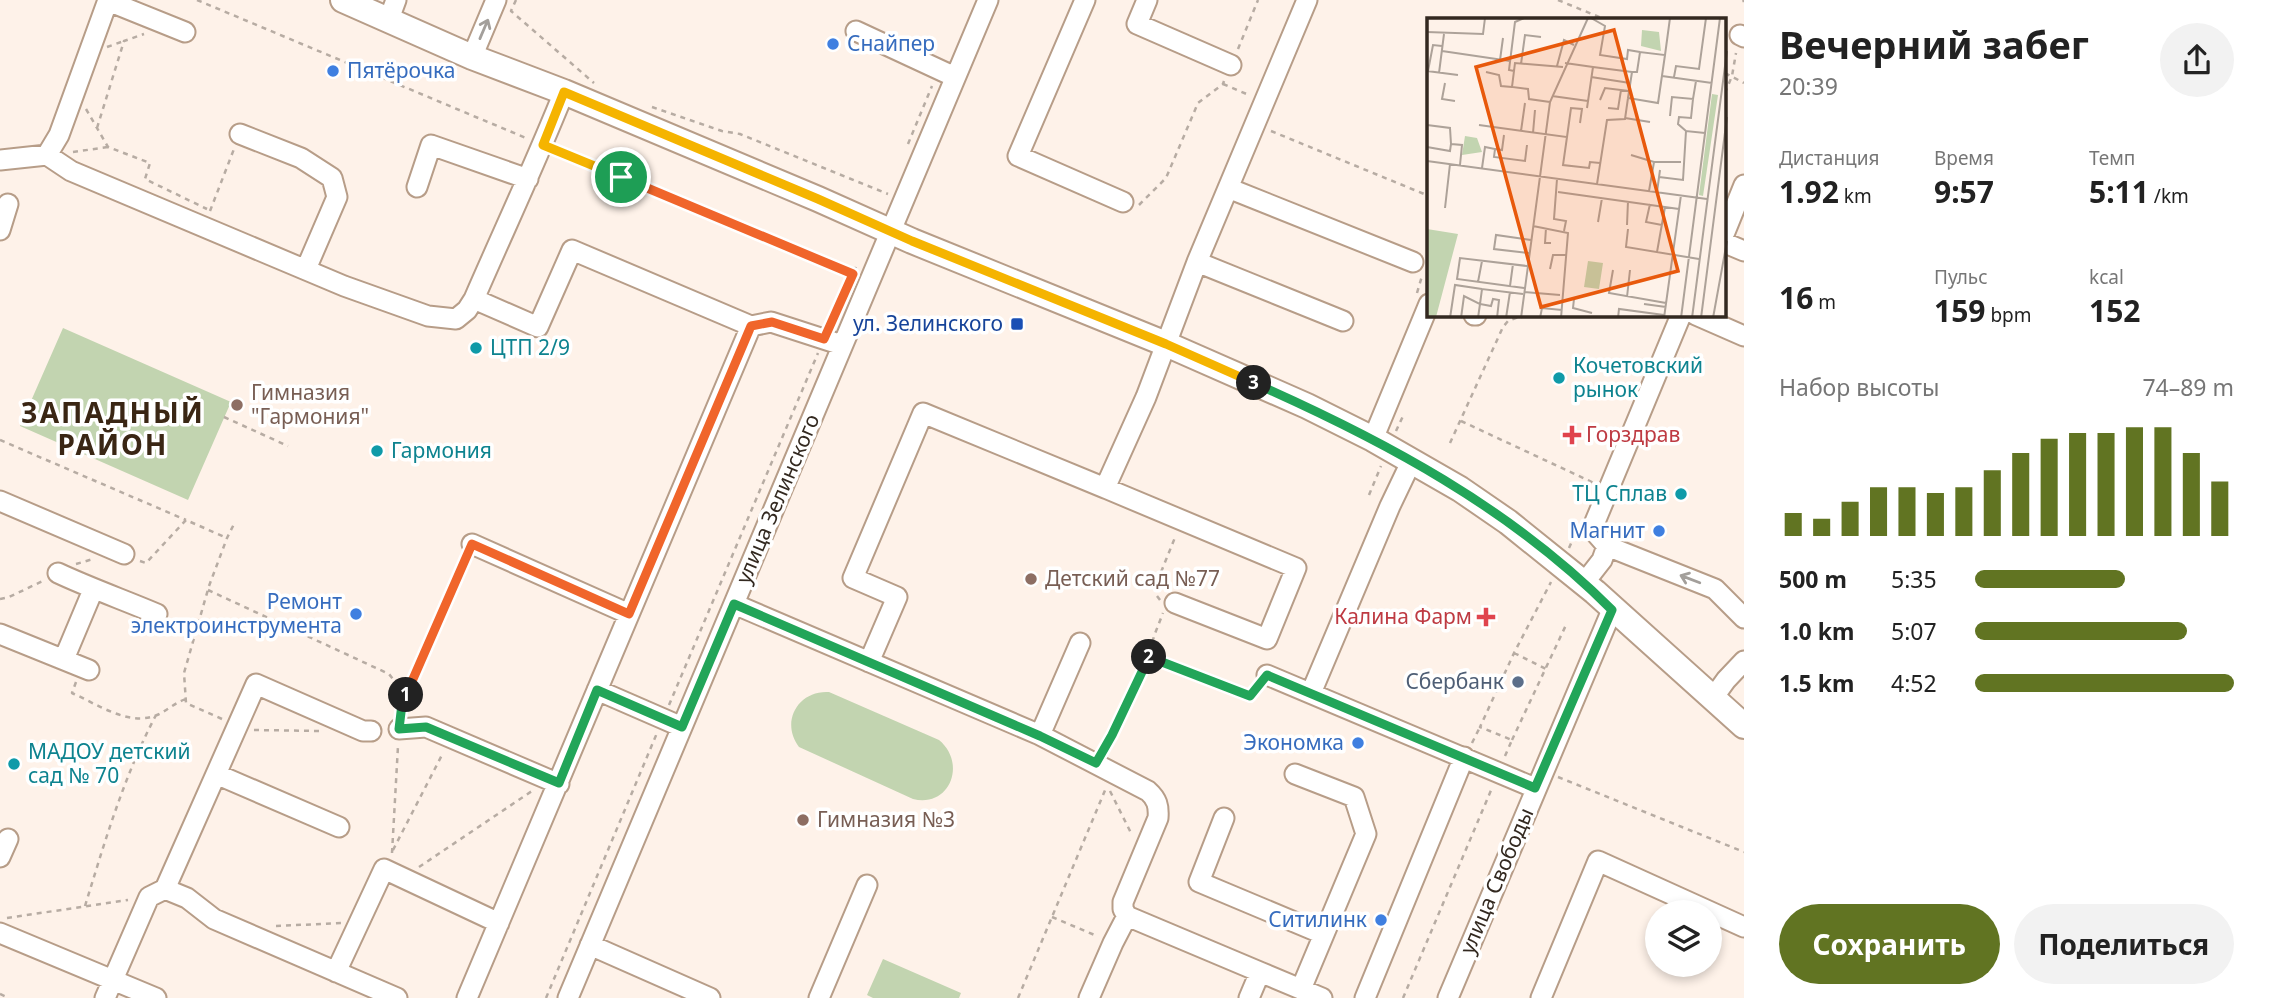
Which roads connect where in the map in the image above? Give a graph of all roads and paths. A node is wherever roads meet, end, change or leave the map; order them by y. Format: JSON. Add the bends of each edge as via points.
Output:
{"nodes":[{"id":1,"x":197,"y":0,"type":"edge"},
{"id":2,"x":343,"y":0,"type":"edge"},
{"id":3,"x":496,"y":0,"type":"edge"},
{"id":4,"x":516,"y":0,"type":"edge"},
{"id":5,"x":988,"y":0,"type":"edge"},
{"id":6,"x":1085,"y":0,"type":"edge"},
{"id":7,"x":1147,"y":0,"type":"edge"},
{"id":8,"x":1258,"y":0,"type":"edge"},
{"id":9,"x":1307,"y":0,"type":"edge"},
{"id":10,"x":1558,"y":0,"type":"edge"},
{"id":11,"x":108,"y":1,"type":"edge"},
{"id":12,"x":393,"y":10,"type":"edge"},
{"id":13,"x":1602,"y":18,"type":"edge"},
{"id":14,"x":177,"y":29,"type":"joint"},
{"id":15,"x":856,"y":31,"type":"dead end"},
{"id":16,"x":1742,"y":36,"type":"edge"},
{"id":17,"x":472,"y":58,"type":"junction"},
{"id":18,"x":1231,"y":65,"type":"junction"},
{"id":19,"x":1727,"y":74,"type":"edge"},
{"id":20,"x":1732,"y":76,"type":"junction"},
{"id":21,"x":955,"y":77,"type":"junction"},
{"id":22,"x":1744,"y":83,"type":"edge"},
{"id":23,"x":1223,"y":84,"type":"junction"},
{"id":24,"x":603,"y":87,"type":"dead end"},
{"id":25,"x":1727,"y":88,"type":"edge"},
{"id":26,"x":76,"y":91,"type":"junction"},
{"id":27,"x":564,"y":92,"type":"junction"},
{"id":28,"x":1263,"y":101,"type":"junction"},
{"id":29,"x":648,"y":105,"type":"dead end"},
{"id":30,"x":97,"y":128,"type":"junction"},
{"id":31,"x":1271,"y":131,"type":"dead end"},
{"id":32,"x":240,"y":134,"type":"joint"},
{"id":33,"x":543,"y":145,"type":"junction"},
{"id":34,"x":108,"y":147,"type":"junction"},
{"id":35,"x":47,"y":155,"type":"junction"},
{"id":36,"x":0,"y":160,"type":"edge"},
{"id":37,"x":528,"y":180,"type":"junction"},
{"id":38,"x":1744,"y":185,"type":"edge"},
{"id":39,"x":417,"y":187,"type":"dead end"},
{"id":40,"x":1228,"y":188,"type":"junction"},
{"id":41,"x":1427,"y":196,"type":"edge"},
{"id":42,"x":896,"y":197,"type":"junction"},
{"id":43,"x":1123,"y":202,"type":"joint"},
{"id":44,"x":8,"y":204,"type":"dead end"},
{"id":45,"x":207,"y":219,"type":"junction"},
{"id":46,"x":1727,"y":227,"type":"edge"},
{"id":47,"x":882,"y":228,"type":"junction"},
{"id":48,"x":0,"y":230,"type":"edge"},
{"id":49,"x":1727,"y":244,"type":"edge"},
{"id":50,"x":1744,"y":251,"type":"edge"},
{"id":51,"x":1197,"y":262,"type":"junction"},
{"id":52,"x":1413,"y":262,"type":"dead end"},
{"id":53,"x":858,"y":263,"type":"dead end"},
{"id":54,"x":306,"y":269,"type":"junction"},
{"id":55,"x":853,"y":274,"type":"junction"},
{"id":56,"x":474,"y":299,"type":"junction"},
{"id":57,"x":1427,"y":309,"type":"edge"},
{"id":58,"x":1519,"y":317,"type":"edge"},
{"id":59,"x":1680,"y":317,"type":"edge"},
{"id":60,"x":1701,"y":317,"type":"edge"},
{"id":61,"x":1343,"y":321,"type":"dead end"},
{"id":62,"x":751,"y":326,"type":"junction"},
{"id":63,"x":1744,"y":336,"type":"edge"},
{"id":64,"x":833,"y":342,"type":"junction"},
{"id":65,"x":1166,"y":344,"type":"junction"},
{"id":66,"x":224,"y":418,"type":"dead end"},
{"id":67,"x":1461,"y":421,"type":"junction"},
{"id":68,"x":1373,"y":439,"type":"junction"},
{"id":69,"x":0,"y":440,"type":"edge"},
{"id":70,"x":1450,"y":443,"type":"dead end"},
{"id":71,"x":288,"y":446,"type":"dead end"},
{"id":72,"x":1412,"y":460,"type":"junction"},
{"id":73,"x":1594,"y":483,"type":"dead end"},
{"id":74,"x":1105,"y":488,"type":"junction"},
{"id":75,"x":0,"y":501,"type":"edge"},
{"id":76,"x":186,"y":520,"type":"dead end"},
{"id":77,"x":1182,"y":520,"type":"junction"},
{"id":78,"x":235,"y":522,"type":"dead end"},
{"id":79,"x":472,"y":544,"type":"joint"},
{"id":80,"x":1607,"y":546,"type":"junction"},
{"id":81,"x":124,"y":554,"type":"dead end"},
{"id":82,"x":1561,"y":564,"type":"junction"},
{"id":83,"x":58,"y":573,"type":"dead end"},
{"id":84,"x":1584,"y":583,"type":"junction"},
{"id":85,"x":93,"y":590,"type":"junction"},
{"id":86,"x":208,"y":590,"type":"junction"},
{"id":87,"x":1175,"y":603,"type":"dead end"},
{"id":88,"x":734,"y":604,"type":"junction"},
{"id":89,"x":1612,"y":610,"type":"junction"},
{"id":90,"x":157,"y":614,"type":"joint"},
{"id":91,"x":629,"y":614,"type":"junction"},
{"id":92,"x":1744,"y":618,"type":"edge"},
{"id":93,"x":1566,"y":625,"type":"dead end"},
{"id":94,"x":0,"y":634,"type":"edge"},
{"id":95,"x":194,"y":638,"type":"junction"},
{"id":96,"x":1080,"y":643,"type":"dead end"},
{"id":97,"x":1514,"y":653,"type":"junction"},
{"id":98,"x":1149,"y":657,"type":"junction"},
{"id":99,"x":1744,"y":661,"type":"edge"},
{"id":100,"x":869,"y":662,"type":"junction"},
{"id":101,"x":79,"y":665,"type":"junction"},
{"id":102,"x":1546,"y":669,"type":"junction"},
{"id":103,"x":1267,"y":675,"type":"joint"},
{"id":104,"x":597,"y":690,"type":"junction"},
{"id":105,"x":1311,"y":693,"type":"junction"},
{"id":106,"x":406,"y":696,"type":"junction"},
{"id":107,"x":1713,"y":698,"type":"junction"},
{"id":108,"x":186,"y":699,"type":"junction"},
{"id":109,"x":156,"y":715,"type":"junction"},
{"id":110,"x":663,"y":719,"type":"junction"},
{"id":111,"x":238,"y":725,"type":"junction"},
{"id":112,"x":1744,"y":726,"type":"edge"},
{"id":113,"x":682,"y":727,"type":"junction"},
{"id":114,"x":399,"y":729,"type":"junction"},
{"id":115,"x":324,"y":731,"type":"dead end"},
{"id":116,"x":371,"y":731,"type":"dead end"},
{"id":117,"x":1040,"y":736,"type":"junction"},
{"id":118,"x":452,"y":738,"type":"junction"},
{"id":119,"x":1512,"y":740,"type":"junction"},
{"id":120,"x":1464,"y":758,"type":"junction"},
{"id":121,"x":1096,"y":763,"type":"junction"},
{"id":122,"x":1498,"y":772,"type":"junction"},
{"id":123,"x":216,"y":774,"type":"junction"},
{"id":124,"x":1295,"y":774,"type":"dead end"},
{"id":125,"x":1558,"y":777,"type":"dead end"},
{"id":126,"x":554,"y":782,"type":"junction"},
{"id":127,"x":1535,"y":788,"type":"junction"},
{"id":128,"x":1224,"y":818,"type":"dead end"},
{"id":129,"x":339,"y":827,"type":"dead end"},
{"id":130,"x":1744,"y":852,"type":"edge"},
{"id":131,"x":1142,"y":856,"type":"junction"},
{"id":132,"x":388,"y":861,"type":"junction"},
{"id":133,"x":402,"y":878,"type":"junction"},
{"id":134,"x":867,"y":885,"type":"dead end"},
{"id":135,"x":157,"y":893,"type":"junction"},
{"id":136,"x":85,"y":906,"type":"junction"},
{"id":137,"x":1128,"y":916,"type":"junction"},
{"id":138,"x":1052,"y":917,"type":"junction"},
{"id":139,"x":0,"y":919,"type":"edge"},
{"id":140,"x":360,"y":922,"type":"junction"},
{"id":141,"x":499,"y":923,"type":"junction"},
{"id":142,"x":276,"y":926,"type":"dead end"},
{"id":143,"x":1744,"y":927,"type":"edge"},
{"id":144,"x":0,"y":933,"type":"edge"},
{"id":145,"x":1323,"y":934,"type":"junction"},
{"id":146,"x":1112,"y":943,"type":"junction"},
{"id":147,"x":590,"y":945,"type":"junction"},
{"id":148,"x":336,"y":972,"type":"junction"},
{"id":149,"x":1260,"y":972,"type":"junction"},
{"id":150,"x":113,"y":979,"type":"junction"},
{"id":151,"x":1300,"y":989,"type":"junction"},
{"id":152,"x":0,"y":994,"type":"edge"},
{"id":153,"x":9,"y":998,"type":"edge"},
{"id":154,"x":105,"y":998,"type":"edge"},
{"id":155,"x":156,"y":998,"type":"edge"},
{"id":156,"x":397,"y":998,"type":"edge"},
{"id":157,"x":467,"y":998,"type":"edge"},
{"id":158,"x":546,"y":998,"type":"edge"},
{"id":159,"x":568,"y":998,"type":"edge"},
{"id":160,"x":710,"y":998,"type":"edge"},
{"id":161,"x":819,"y":998,"type":"edge"},
{"id":162,"x":1018,"y":998,"type":"edge"},
{"id":163,"x":1089,"y":998,"type":"edge"},
{"id":164,"x":1249,"y":998,"type":"edge"},
{"id":165,"x":1322,"y":998,"type":"edge"},
{"id":166,"x":1365,"y":998,"type":"edge"},
{"id":167,"x":1403,"y":998,"type":"edge"},
{"id":168,"x":1448,"y":998,"type":"edge"},
{"id":169,"x":1541,"y":998,"type":"edge"}],
"edges":[{"from":1,"to":33,"type":"path"},
{"from":2,"to":12,"type":"main road"},
{"from":17,"to":3,"type":"street","one_way":true},
{"from":4,"to":24,"type":"path","via":[[511,11]]},
{"from":5,"to":21,"type":"street","name":"улица Зелинского"},
{"from":6,"to":43,"type":"street","via":[[1018,156]]},
{"from":7,"to":18,"type":"street","via":[[1137,24]]},
{"from":8,"to":18,"type":"path"},
{"from":9,"to":28,"type":"street"},
{"from":10,"to":13,"type":"path"},
{"from":11,"to":14,"type":"street"},
{"from":11,"to":26,"type":"street"},
{"from":12,"to":17,"type":"main road"},
{"from":14,"to":30,"type":"path","via":[[124,41]]},
{"from":15,"to":21,"type":"street"},
{"from":16,"to":20,"type":"path"},
{"from":17,"to":27,"type":"main road"},
{"from":18,"to":23,"type":"path"},
{"from":19,"to":20,"type":"path"},
{"from":20,"to":22,"type":"path"},
{"from":20,"to":25,"type":"path"},
{"from":21,"to":42,"type":"street","name":"улица Зелинского"},
{"from":23,"to":28,"type":"path"},
{"from":23,"to":43,"type":"path","via":[[1198,103],[1166,178],[1136,207]]},
{"from":26,"to":30,"type":"path"},
{"from":26,"to":35,"type":"street"},
{"from":27,"to":33,"type":"street"},
{"from":27,"to":47,"type":"main road"},
{"from":28,"to":40,"type":"street"},
{"from":29,"to":42,"type":"path","via":[[740,134]]},
{"from":30,"to":34,"type":"path"},
{"from":31,"to":41,"type":"path"},
{"from":32,"to":45,"type":"path"},
{"from":32,"to":54,"type":"street","via":[[301,158],[332,178],[337,198]]},
{"from":33,"to":37,"type":"street"},
{"from":33,"to":55,"type":"path"},
{"from":34,"to":35,"type":"path"},
{"from":34,"to":45,"type":"path","via":[[150,163],[145,179]]},
{"from":35,"to":36,"type":"street"},
{"from":35,"to":45,"type":"street","via":[[71,171]]},
{"from":37,"to":39,"type":"street","via":[[431,145]]},
{"from":37,"to":56,"type":"street"},
{"from":38,"to":46,"type":"street"},
{"from":40,"to":51,"type":"street"},
{"from":40,"to":52,"type":"street"},
{"from":42,"to":47,"type":"street","name":"улица Зелинского"},
{"from":42,"to":47,"type":"path"},
{"from":44,"to":48,"type":"street"},
{"from":45,"to":54,"type":"street"},
{"from":47,"to":64,"type":"street","name":"улица Зелинского"},
{"from":47,"to":65,"type":"main road"},
{"from":49,"to":50,"type":"street"},
{"from":51,"to":61,"type":"street"},
{"from":51,"to":65,"type":"street"},
{"from":53,"to":55,"type":"path"},
{"from":54,"to":56,"type":"street","via":[[441,319],[456,319]]},
{"from":55,"to":64,"type":"path"},
{"from":56,"to":62,"type":"street","via":[[538,327],[572,250]]},
{"from":57,"to":68,"type":"street"},
{"from":58,"to":67,"type":"path","via":[[1503,327]]},
{"from":59,"to":80,"type":"street","via":[[1592,529]]},
{"from":60,"to":63,"type":"street"},
{"from":62,"to":64,"type":"street","via":[[772,322]]},
{"from":62,"to":91,"type":"street"},
{"from":64,"to":88,"type":"street","name":"улица Зелинского"},
{"from":64,"to":110,"type":"path"},
{"from":65,"to":68,"type":"main road"},
{"from":65,"to":74,"type":"street"},
{"from":66,"to":71,"type":"path"},
{"from":67,"to":70,"type":"path"},
{"from":67,"to":73,"type":"path"},
{"from":68,"to":72,"type":"main road"},
{"from":69,"to":76,"type":"path"},
{"from":72,"to":82,"type":"main road"},
{"from":72,"to":105,"type":"street"},
{"from":74,"to":77,"type":"street"},
{"from":74,"to":100,"type":"street","via":[[923,412],[853,578],[897,597]]},
{"from":75,"to":81,"type":"street"},
{"from":77,"to":87,"type":"street","via":[[1296,568],[1267,639]]},
{"from":77,"to":98,"type":"path","via":[[1157,582],[1157,596],[1167,606]]},
{"from":78,"to":86,"type":"path"},
{"from":79,"to":91,"type":"street"},
{"from":79,"to":106,"type":"path"},
{"from":80,"to":84,"type":"street"},
{"from":92,"to":80,"type":"street","one_way":true,"via":[[1715,589]]},
{"from":82,"to":84,"type":"main road"},
{"from":82,"to":97,"type":"path"},
{"from":83,"to":85,"type":"street"},
{"from":84,"to":89,"type":"main road"},
{"from":85,"to":90,"type":"street"},
{"from":85,"to":101,"type":"street"},
{"from":86,"to":95,"type":"path"},
{"from":86,"to":106,"type":"path","via":[[389,674]]},
{"from":88,"to":100,"type":"street"},
{"from":88,"to":113,"type":"street","name":"улица Зелинского"},
{"from":89,"to":107,"type":"main road"},
{"from":89,"to":127,"type":"street","name":"улица Свободы"},
{"from":90,"to":95,"type":"path","via":[[161,622]]},
{"from":91,"to":104,"type":"street"},
{"from":93,"to":102,"type":"path"},
{"from":94,"to":101,"type":"street"},
{"from":95,"to":108,"type":"path","via":[[184,673]]},
{"from":96,"to":117,"type":"street"},
{"from":97,"to":102,"type":"path"},
{"from":97,"to":119,"type":"path","via":[[1480,727]]},
{"from":98,"to":103,"type":"path","via":[[1250,696]]},
{"from":98,"to":121,"type":"path"},
{"from":99,"to":107,"type":"street"},
{"from":100,"to":117,"type":"street"},
{"from":101,"to":109,"type":"path","via":[[72,693],[129,718]]},
{"from":102,"to":119,"type":"path"},
{"from":103,"to":105,"type":"street"},
{"from":104,"to":110,"type":"street"},
{"from":104,"to":126,"type":"street"},
{"from":105,"to":120,"type":"street"},
{"from":106,"to":114,"type":"path"},
{"from":107,"to":112,"type":"main road"},
{"from":108,"to":109,"type":"path"},
{"from":108,"to":111,"type":"path","via":[[186,703]]},
{"from":109,"to":136,"type":"path","via":[[137,750]]},
{"from":110,"to":113,"type":"street"},
{"from":110,"to":158,"type":"path"},
{"from":111,"to":115,"type":"path","via":[[248,730]]},
{"from":111,"to":116,"type":"street","via":[[256,684]]},
{"from":111,"to":123,"type":"street"},
{"from":113,"to":147,"type":"street","name":"улица Зелинского"},
{"from":114,"to":118,"type":"street","via":[[426,727]]},
{"from":114,"to":132,"type":"path"},
{"from":117,"to":121,"type":"street"},
{"from":118,"to":126,"type":"street"},
{"from":118,"to":132,"type":"path"},
{"from":119,"to":122,"type":"path"},
{"from":120,"to":122,"type":"street"},
{"from":120,"to":166,"type":"street"},
{"from":121,"to":131,"type":"street","via":[[1155,797],[1158,818]]},
{"from":122,"to":127,"type":"street"},
{"from":122,"to":167,"type":"path"},
{"from":123,"to":129,"type":"street"},
{"from":123,"to":135,"type":"street"},
{"from":124,"to":145,"type":"street","via":[[1354,797],[1366,834]]},
{"from":125,"to":130,"type":"path"},
{"from":126,"to":133,"type":"path"},
{"from":126,"to":141,"type":"street"},
{"from":127,"to":168,"type":"street","name":"улица Свободы"},
{"from":128,"to":145,"type":"street","via":[[1199,882]]},
{"from":131,"to":137,"type":"street","via":[[1122,902]]},
{"from":131,"to":138,"type":"path","via":[[1107,785]]},
{"from":132,"to":133,"type":"street"},
{"from":132,"to":140,"type":"street"},
{"from":133,"to":141,"type":"street"},
{"from":134,"to":161,"type":"street"},
{"from":135,"to":136,"type":"path"},
{"from":135,"to":148,"type":"street","via":[[187,898],[214,919]]},
{"from":135,"to":150,"type":"street"},
{"from":136,"to":139,"type":"path"},
{"from":137,"to":146,"type":"street"},
{"from":137,"to":149,"type":"street"},
{"from":138,"to":146,"type":"path"},
{"from":138,"to":162,"type":"path"},
{"from":140,"to":142,"type":"path"},
{"from":140,"to":148,"type":"street"},
{"from":141,"to":157,"type":"street"},
{"from":143,"to":169,"type":"street","via":[[1598,860]]},
{"from":144,"to":150,"type":"street"},
{"from":145,"to":151,"type":"street"},
{"from":146,"to":163,"type":"street"},
{"from":147,"to":159,"type":"street","name":"улица Зелинского"},
{"from":147,"to":160,"type":"street"},
{"from":148,"to":156,"type":"street"},
{"from":149,"to":151,"type":"street"},
{"from":149,"to":164,"type":"street"},
{"from":150,"to":154,"type":"street"},
{"from":150,"to":155,"type":"street"},
{"from":151,"to":165,"type":"street"},
{"from":152,"to":153,"type":"path"}]}
